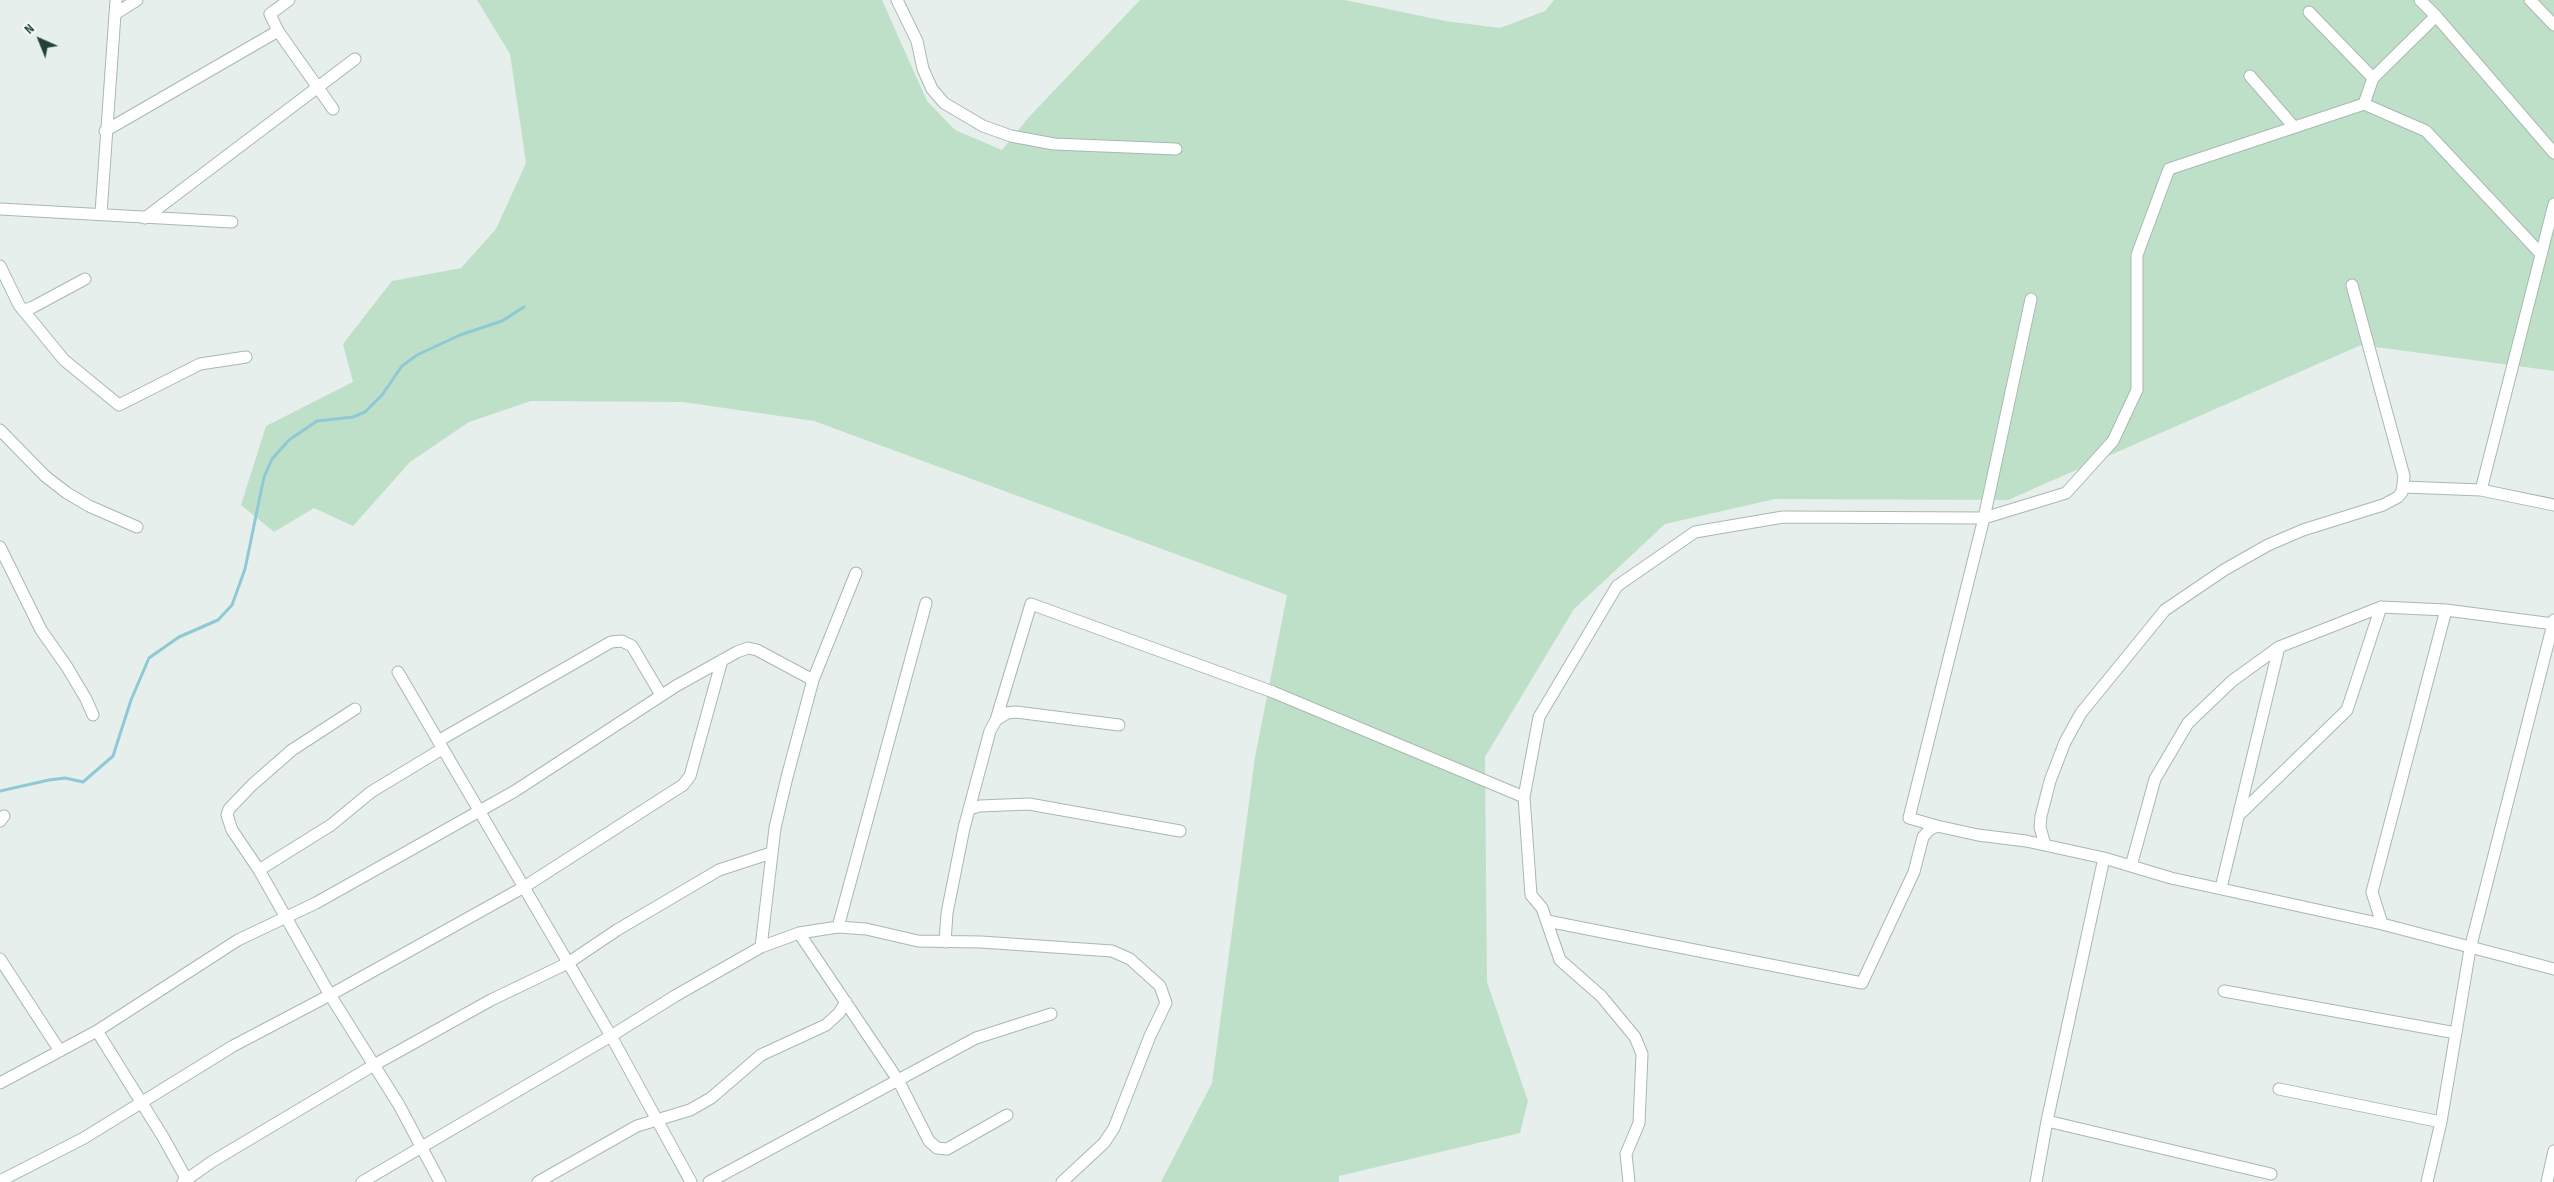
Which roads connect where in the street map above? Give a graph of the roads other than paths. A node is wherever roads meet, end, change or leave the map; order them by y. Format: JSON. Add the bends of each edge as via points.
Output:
{"nodes":[{"id":1,"x":116,"y":0,"type":"edge"},
{"id":2,"x":137,"y":0,"type":"edge"},
{"id":3,"x":289,"y":0,"type":"edge"},
{"id":4,"x":897,"y":0,"type":"edge"},
{"id":5,"x":2420,"y":0,"type":"edge"},
{"id":6,"x":2530,"y":0,"type":"edge"},
{"id":7,"x":2309,"y":12,"type":"dead end"},
{"id":8,"x":115,"y":14,"type":"junction"},
{"id":9,"x":2436,"y":16,"type":"junction"},
{"id":10,"x":2554,"y":26,"type":"edge"},
{"id":11,"x":278,"y":31,"type":"junction"},
{"id":12,"x":355,"y":59,"type":"dead end"},
{"id":13,"x":2250,"y":76,"type":"dead end"},
{"id":14,"x":2373,"y":78,"type":"junction"},
{"id":15,"x":318,"y":88,"type":"junction"},
{"id":16,"x":2364,"y":104,"type":"junction"},
{"id":17,"x":333,"y":109,"type":"dead end"},
{"id":18,"x":2294,"y":128,"type":"junction"},
{"id":19,"x":105,"y":131,"type":"junction"},
{"id":20,"x":1176,"y":149,"type":"dead end"},
{"id":21,"x":2554,"y":152,"type":"edge"},
{"id":22,"x":2554,"y":204,"type":"edge"},
{"id":23,"x":0,"y":209,"type":"edge"},
{"id":24,"x":101,"y":213,"type":"junction"},
{"id":25,"x":145,"y":218,"type":"junction"},
{"id":26,"x":232,"y":222,"type":"dead end"},
{"id":27,"x":2541,"y":254,"type":"junction"},
{"id":28,"x":0,"y":266,"type":"edge"},
{"id":29,"x":85,"y":279,"type":"dead end"},
{"id":30,"x":2352,"y":286,"type":"dead end"},
{"id":31,"x":2031,"y":299,"type":"dead end"},
{"id":32,"x":22,"y":309,"type":"junction"},
{"id":33,"x":246,"y":357,"type":"dead end"},
{"id":34,"x":0,"y":430,"type":"edge"},
{"id":35,"x":2404,"y":487,"type":"junction"},
{"id":36,"x":2481,"y":490,"type":"junction"},
{"id":37,"x":2554,"y":506,"type":"edge"},
{"id":38,"x":1984,"y":518,"type":"junction"},
{"id":39,"x":137,"y":527,"type":"dead end"},
{"id":40,"x":0,"y":547,"type":"edge"},
{"id":41,"x":856,"y":573,"type":"dead end"},
{"id":42,"x":926,"y":603,"type":"dead end"},
{"id":43,"x":2380,"y":607,"type":"junction"},
{"id":44,"x":2446,"y":610,"type":"junction"},
{"id":45,"x":2554,"y":623,"type":"edge"},
{"id":46,"x":2279,"y":647,"type":"junction"},
{"id":47,"x":722,"y":660,"type":"junction"},
{"id":48,"x":398,"y":672,"type":"dead end"},
{"id":49,"x":813,"y":680,"type":"junction"},
{"id":50,"x":661,"y":695,"type":"junction"},
{"id":51,"x":355,"y":709,"type":"dead end"},
{"id":52,"x":93,"y":715,"type":"dead end"},
{"id":53,"x":996,"y":720,"type":"junction"},
{"id":54,"x":1119,"y":724,"type":"dead end"},
{"id":55,"x":440,"y":745,"type":"junction"},
{"id":56,"x":1524,"y":797,"type":"junction"},
{"id":57,"x":969,"y":809,"type":"junction"},
{"id":58,"x":479,"y":811,"type":"junction"},
{"id":59,"x":2239,"y":816,"type":"junction"},
{"id":60,"x":1937,"y":826,"type":"junction"},
{"id":61,"x":1180,"y":831,"type":"dead end"},
{"id":62,"x":2045,"y":845,"type":"junction"},
{"id":63,"x":771,"y":853,"type":"junction"},
{"id":64,"x":2104,"y":858,"type":"junction"},
{"id":65,"x":2130,"y":866,"type":"junction"},
{"id":66,"x":259,"y":870,"type":"junction"},
{"id":67,"x":524,"y":887,"type":"junction"},
{"id":68,"x":2221,"y":888,"type":"junction"},
{"id":69,"x":286,"y":919,"type":"junction"},
{"id":70,"x":1547,"y":921,"type":"junction"},
{"id":71,"x":2382,"y":924,"type":"junction"},
{"id":72,"x":838,"y":927,"type":"junction"},
{"id":73,"x":799,"y":933,"type":"junction"},
{"id":74,"x":945,"y":942,"type":"junction"},
{"id":75,"x":761,"y":947,"type":"junction"},
{"id":76,"x":2470,"y":949,"type":"junction"},
{"id":77,"x":0,"y":959,"type":"edge"},
{"id":78,"x":568,"y":963,"type":"junction"},
{"id":79,"x":2554,"y":969,"type":"edge"},
{"id":80,"x":2224,"y":991,"type":"dead end"},
{"id":81,"x":330,"y":995,"type":"junction"},
{"id":82,"x":846,"y":1002,"type":"junction"},
{"id":83,"x":1051,"y":1014,"type":"dead end"},
{"id":84,"x":97,"y":1031,"type":"junction"},
{"id":85,"x":2456,"y":1033,"type":"junction"},
{"id":86,"x":611,"y":1036,"type":"junction"},
{"id":87,"x":60,"y":1051,"type":"junction"},
{"id":88,"x":374,"y":1065,"type":"junction"},
{"id":89,"x":898,"y":1080,"type":"junction"},
{"id":90,"x":0,"y":1083,"type":"edge"},
{"id":91,"x":2279,"y":1089,"type":"dead end"},
{"id":92,"x":141,"y":1102,"type":"junction"},
{"id":93,"x":1008,"y":1115,"type":"dead end"},
{"id":94,"x":656,"y":1120,"type":"junction"},
{"id":95,"x":2047,"y":1121,"type":"junction"},
{"id":96,"x":2441,"y":1122,"type":"junction"},
{"id":97,"x":420,"y":1146,"type":"junction"},
{"id":98,"x":2554,"y":1150,"type":"edge"},
{"id":99,"x":2271,"y":1174,"type":"dead end"},
{"id":100,"x":0,"y":1181,"type":"edge"},
{"id":101,"x":186,"y":1181,"type":"edge"},
{"id":102,"x":362,"y":1182,"type":"edge"},
{"id":103,"x":440,"y":1182,"type":"edge"},
{"id":104,"x":538,"y":1182,"type":"edge"},
{"id":105,"x":691,"y":1182,"type":"edge"},
{"id":106,"x":709,"y":1182,"type":"edge"},
{"id":107,"x":1062,"y":1182,"type":"edge"},
{"id":108,"x":1629,"y":1182,"type":"edge"},
{"id":109,"x":2036,"y":1182,"type":"edge"},
{"id":110,"x":2427,"y":1182,"type":"edge"},
{"id":111,"x":2547,"y":1182,"type":"edge"}],
"edges":[{"from":1,"to":8,"type":"street"},
{"from":2,"to":8,"type":"street"},
{"from":3,"to":11,"type":"street","via":[[270,14]]},
{"from":4,"to":20,"type":"street","via":[[917,41],[923,69],[932,88],[944,103],[983,126],[1011,136],[1054,144]]},
{"from":5,"to":9,"type":"street"},
{"from":6,"to":10,"type":"street"},
{"from":7,"to":14,"type":"street"},
{"from":8,"to":19,"type":"street"},
{"from":9,"to":14,"type":"street"},
{"from":9,"to":21,"type":"street"},
{"from":11,"to":15,"type":"street"},
{"from":11,"to":19,"type":"street"},
{"from":12,"to":15,"type":"street"},
{"from":13,"to":18,"type":"street"},
{"from":14,"to":16,"type":"street"},
{"from":15,"to":17,"type":"street"},
{"from":15,"to":25,"type":"street"},
{"from":16,"to":18,"type":"street"},
{"from":16,"to":27,"type":"street","via":[[2426,131]]},
{"from":18,"to":38,"type":"street","via":[[2170,169],[2137,254],[2137,390],[2112,442],[2066,493]]},
{"from":19,"to":24,"type":"street"},
{"from":22,"to":27,"type":"street"},
{"from":23,"to":24,"type":"street"},
{"from":24,"to":25,"type":"street"},
{"from":25,"to":26,"type":"street"},
{"from":27,"to":36,"type":"street"},
{"from":28,"to":32,"type":"street"},
{"from":29,"to":32,"type":"street","via":[[34,308]]},
{"from":30,"to":35,"type":"street","via":[[2404,476]]},
{"from":31,"to":38,"type":"street"},
{"from":32,"to":33,"type":"street","via":[[64,360],[119,404],[200,364]]},
{"from":34,"to":39,"type":"street","via":[[45,476],[68,493]]},
{"from":35,"to":36,"type":"street"},
{"from":35,"to":62,"type":"street","via":[[2398,497],[2383,505],[2303,530],[2268,545],[2165,610],[2081,713],[2065,742],[2043,805],[2040,827]]},
{"from":36,"to":37,"type":"street"},
{"from":38,"to":56,"type":"street","via":[[1783,517],[1695,532],[1616,586],[1539,717]]},
{"from":38,"to":60,"type":"street","via":[[1909,818]]},
{"from":40,"to":52,"type":"street","via":[[41,630],[67,667]]},
{"from":41,"to":49,"type":"street"},
{"from":42,"to":72,"type":"street"},
{"from":43,"to":44,"type":"street"},
{"from":43,"to":46,"type":"street"},
{"from":43,"to":59,"type":"street","via":[[2348,710]]},
{"from":44,"to":45,"type":"street"},
{"from":44,"to":71,"type":"street","via":[[2372,892]]},
{"from":45,"to":76,"type":"street"},
{"from":46,"to":59,"type":"street"},
{"from":46,"to":65,"type":"street","via":[[2232,681],[2188,723],[2155,779]]},
{"from":47,"to":49,"type":"street","via":[[748,648]]},
{"from":47,"to":50,"type":"street"},
{"from":47,"to":67,"type":"street","via":[[692,770],[683,785]]},
{"from":48,"to":55,"type":"street"},
{"from":49,"to":63,"type":"street"},
{"from":50,"to":55,"type":"street","via":[[632,646],[622,641],[611,642]]},
{"from":50,"to":58,"type":"street"},
{"from":51,"to":66,"type":"street","via":[[292,750],[229,809],[227,815],[232,830]]},
{"from":53,"to":54,"type":"street","via":[[1016,712]]},
{"from":53,"to":56,"type":"street","via":[[1031,604],[1273,692]]},
{"from":53,"to":57,"type":"street","via":[[990,731]]},
{"from":55,"to":58,"type":"street"},
{"from":55,"to":66,"type":"street","via":[[371,792],[331,825]]},
{"from":56,"to":70,"type":"street","via":[[1532,895]]},
{"from":57,"to":61,"type":"street","via":[[1029,804]]},
{"from":57,"to":74,"type":"street","via":[[947,913]]},
{"from":58,"to":67,"type":"street"},
{"from":58,"to":69,"type":"street"},
{"from":59,"to":68,"type":"street"},
{"from":60,"to":62,"type":"street"},
{"from":60,"to":70,"type":"street","via":[[1923,838],[1914,872],[1862,983]]},
{"from":62,"to":64,"type":"street"},
{"from":63,"to":75,"type":"street"},
{"from":63,"to":78,"type":"street","via":[[720,870]]},
{"from":64,"to":65,"type":"street"},
{"from":64,"to":95,"type":"street"},
{"from":65,"to":68,"type":"street"},
{"from":66,"to":69,"type":"street"},
{"from":67,"to":78,"type":"street"},
{"from":67,"to":81,"type":"street"},
{"from":68,"to":71,"type":"street"},
{"from":69,"to":81,"type":"street"},
{"from":69,"to":84,"type":"street","via":[[238,940]]},
{"from":70,"to":108,"type":"street","via":[[1560,960],[1601,996],[1636,1037],[1642,1054],[1639,1124],[1626,1154]]},
{"from":71,"to":76,"type":"street"},
{"from":72,"to":73,"type":"street"},
{"from":72,"to":74,"type":"street","via":[[866,929],[918,941]]},
{"from":73,"to":75,"type":"street"},
{"from":73,"to":82,"type":"street"},
{"from":74,"to":107,"type":"street","via":[[1112,951],[1147,973],[1164,994],[1166,1003],[1114,1128],[1104,1143]]},
{"from":75,"to":86,"type":"street"},
{"from":76,"to":79,"type":"street"},
{"from":76,"to":85,"type":"street"},
{"from":77,"to":87,"type":"street"},
{"from":78,"to":86,"type":"street"},
{"from":78,"to":88,"type":"street","via":[[491,1000]]},
{"from":80,"to":85,"type":"street"},
{"from":81,"to":88,"type":"street"},
{"from":81,"to":92,"type":"street","via":[[225,1050]]},
{"from":82,"to":89,"type":"street"},
{"from":82,"to":94,"type":"street","via":[[840,1013],[826,1025],[762,1055],[711,1098],[690,1110]]},
{"from":83,"to":89,"type":"street","via":[[976,1038]]},
{"from":84,"to":87,"type":"street"},
{"from":84,"to":92,"type":"street"},
{"from":85,"to":96,"type":"street"},
{"from":86,"to":94,"type":"street"},
{"from":86,"to":97,"type":"street"},
{"from":87,"to":90,"type":"street"},
{"from":88,"to":97,"type":"street"},
{"from":88,"to":101,"type":"street","via":[[213,1161]]},
{"from":89,"to":93,"type":"street","via":[[929,1141],[937,1148],[947,1149]]},
{"from":89,"to":106,"type":"street"},
{"from":91,"to":96,"type":"street"},
{"from":92,"to":100,"type":"street","via":[[84,1138]]},
{"from":92,"to":101,"type":"street"},
{"from":94,"to":104,"type":"street","via":[[638,1126]]},
{"from":94,"to":105,"type":"street"},
{"from":95,"to":99,"type":"street"},
{"from":95,"to":109,"type":"street"},
{"from":96,"to":110,"type":"street"},
{"from":97,"to":102,"type":"street"},
{"from":97,"to":103,"type":"street"},
{"from":98,"to":111,"type":"street"}]}
